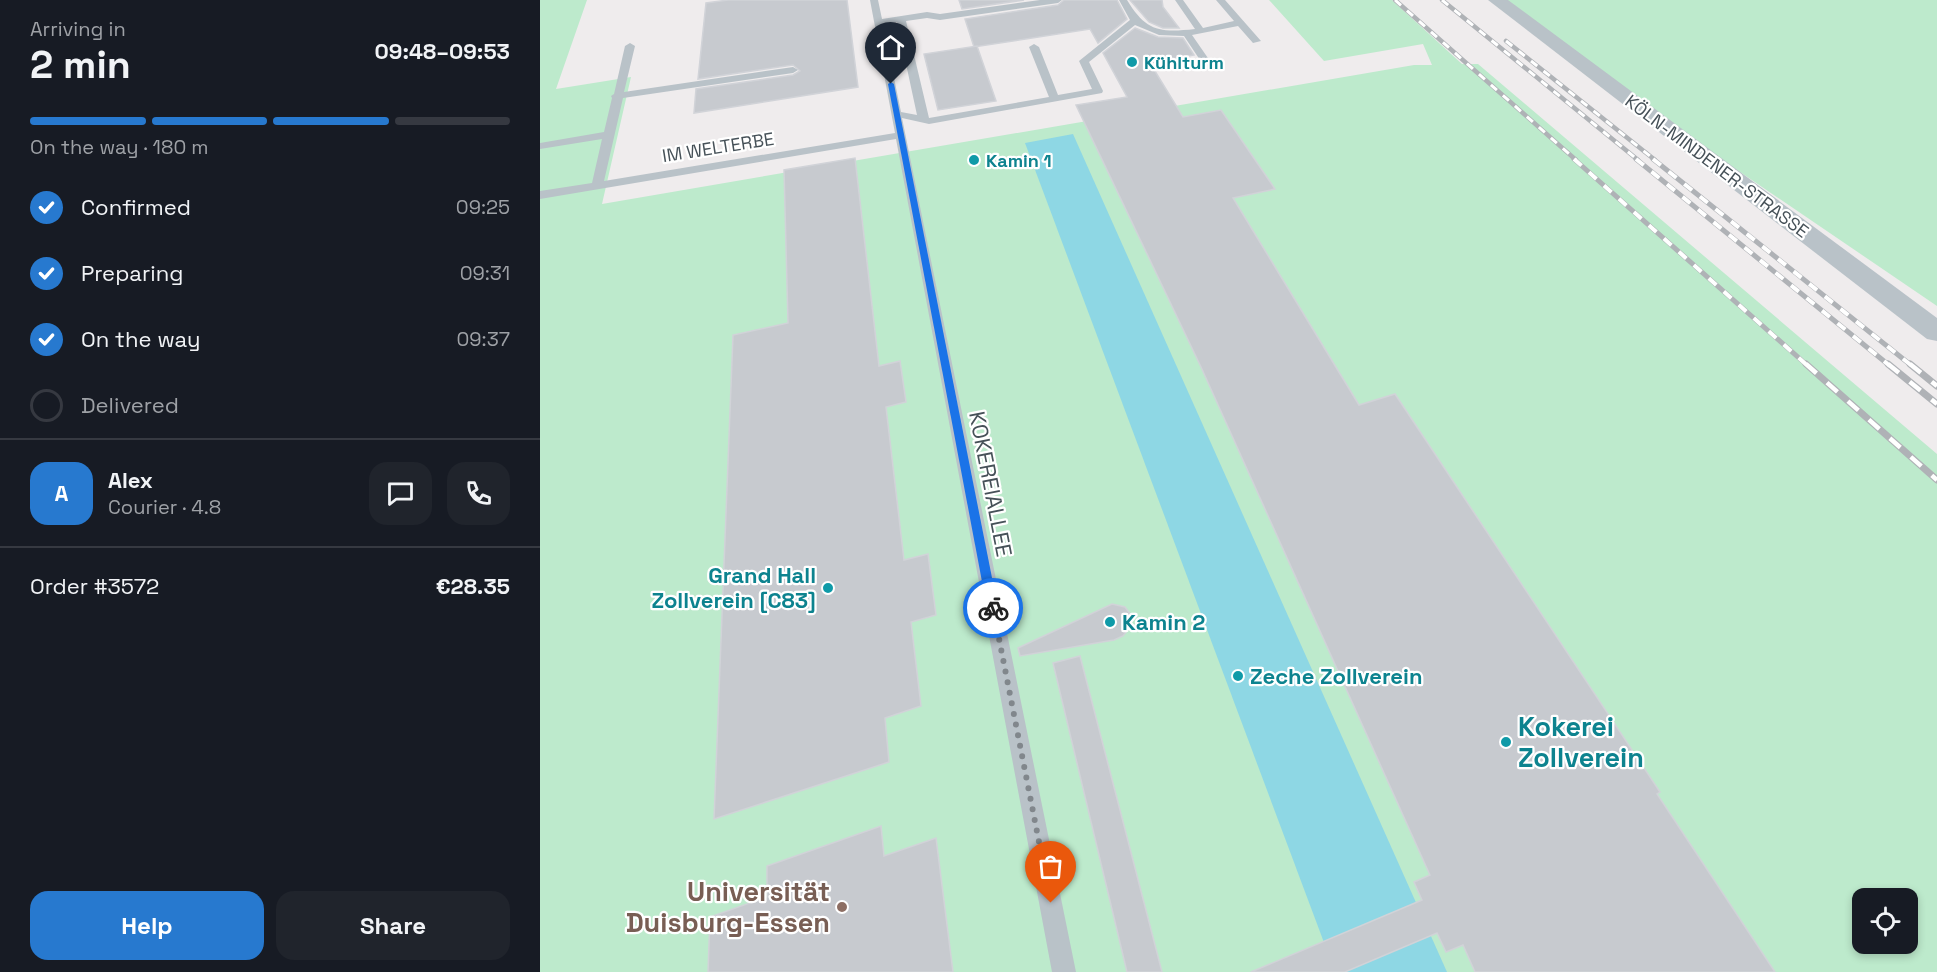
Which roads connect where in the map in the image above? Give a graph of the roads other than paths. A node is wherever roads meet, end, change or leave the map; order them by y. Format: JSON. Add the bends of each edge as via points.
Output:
{"nodes":[{"id":1,"x":874,"y":0,"type":"edge"},
{"id":2,"x":1058,"y":0,"type":"edge"},
{"id":3,"x":1122,"y":0,"type":"edge"},
{"id":4,"x":1179,"y":0,"type":"edge"},
{"id":5,"x":1220,"y":0,"type":"edge"},
{"id":6,"x":1497,"y":0,"type":"edge"},
{"id":7,"x":901,"y":19,"type":"junction"},
{"id":8,"x":1135,"y":21,"type":"junction"},
{"id":9,"x":879,"y":22,"type":"junction"},
{"id":10,"x":1240,"y":23,"type":"junction"},
{"id":11,"x":1200,"y":30,"type":"junction"},
{"id":12,"x":1186,"y":32,"type":"junction"},
{"id":13,"x":1256,"y":41,"type":"dead end"},
{"id":14,"x":630,"y":46,"type":"dead end"},
{"id":15,"x":1034,"y":47,"type":"dead end"},
{"id":16,"x":1205,"y":61,"type":"dead end"},
{"id":17,"x":793,"y":70,"type":"dead end"},
{"id":18,"x":616,"y":96,"type":"junction"},
{"id":19,"x":1055,"y":99,"type":"junction"},
{"id":20,"x":898,"y":114,"type":"junction"},
{"id":21,"x":923,"y":120,"type":"junction"},
{"id":22,"x":608,"y":135,"type":"junction"},
{"id":23,"x":902,"y":140,"type":"junction"},
{"id":24,"x":540,"y":146,"type":"edge"},
{"id":25,"x":597,"y":185,"type":"junction"},
{"id":26,"x":540,"y":195,"type":"edge"},
{"id":27,"x":1937,"y":332,"type":"edge"},
{"id":28,"x":1064,"y":972,"type":"edge"}],
"edges":[{"from":1,"to":9,"type":"lane"},
{"from":2,"to":7,"type":"lane"},
{"from":3,"to":8,"type":"lane"},
{"from":4,"to":11,"type":"lane"},
{"from":5,"to":10,"type":"lane"},
{"from":6,"to":27,"type":"street","name":"KÖLN-MINDENER-STRASSE"},
{"from":7,"to":9,"type":"lane"},
{"from":7,"to":21,"type":"lane"},
{"from":8,"to":12,"type":"lane","via":[[1158,33]]},
{"from":8,"to":19,"type":"lane","via":[[1084,61],[1098,91]]},
{"from":9,"to":20,"type":"lane"},
{"from":10,"to":11,"type":"lane"},
{"from":10,"to":13,"type":"lane"},
{"from":11,"to":12,"type":"lane"},
{"from":12,"to":16,"type":"lane"},
{"from":14,"to":18,"type":"lane"},
{"from":15,"to":19,"type":"lane"},
{"from":17,"to":18,"type":"lane"},
{"from":18,"to":22,"type":"lane"},
{"from":19,"to":21,"type":"lane"},
{"from":20,"to":21,"type":"lane"},
{"from":20,"to":23,"type":"lane"},
{"from":22,"to":24,"type":"lane"},
{"from":22,"to":25,"type":"lane"},
{"from":23,"to":25,"type":"lane","name":"IM WELTERBE"},
{"from":23,"to":28,"type":"lane","name":"KOKEREIALLEE"},
{"from":25,"to":26,"type":"lane","name":"IM WELTERBE"}]}
